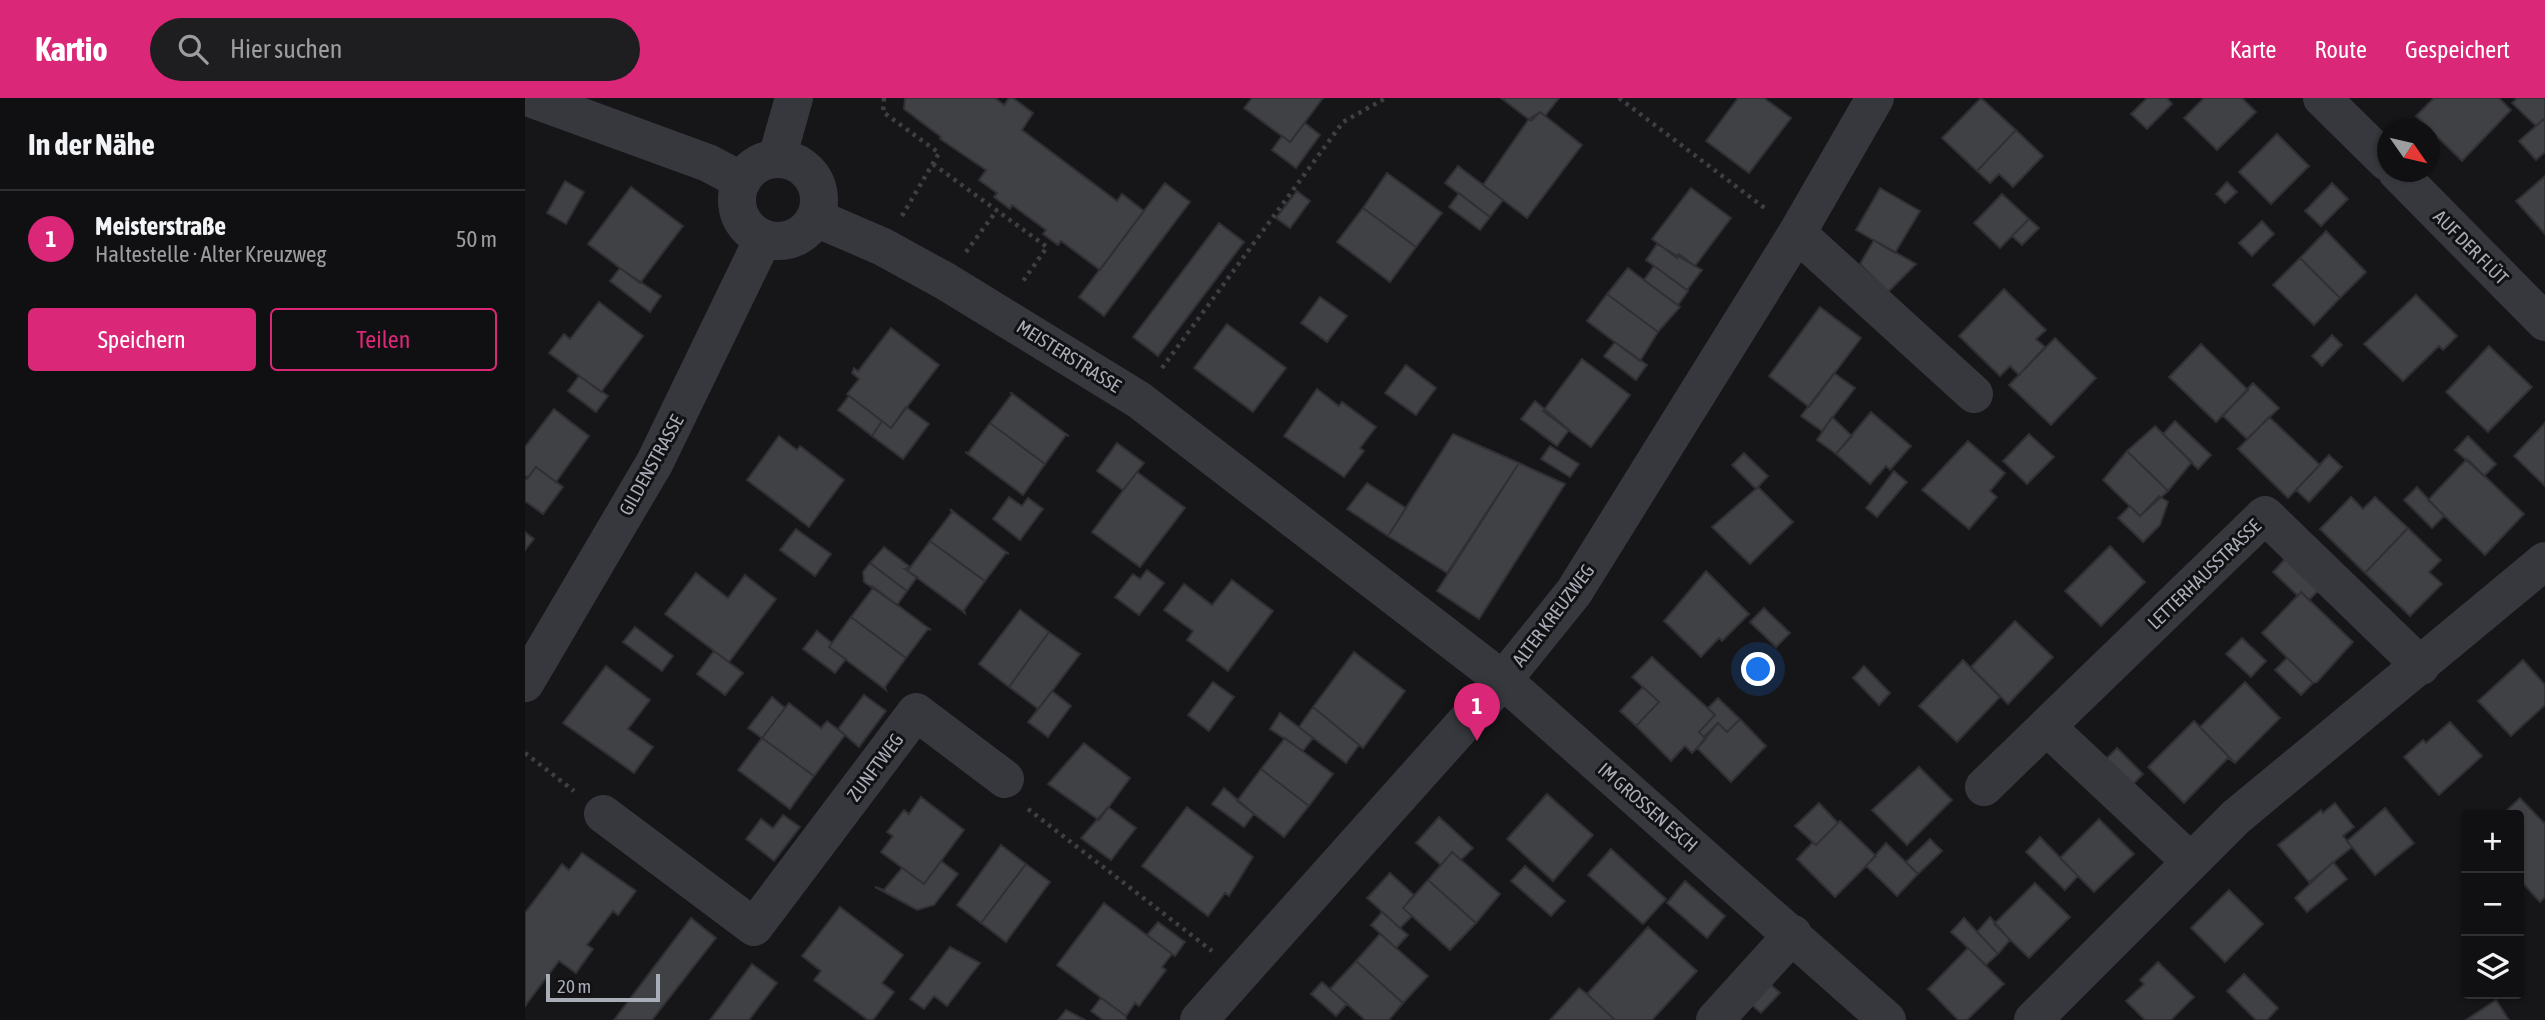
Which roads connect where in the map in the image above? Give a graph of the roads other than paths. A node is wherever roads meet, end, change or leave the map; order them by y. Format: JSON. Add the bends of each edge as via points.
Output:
{"nodes":[{"id":1,"x":530,"y":98,"type":"edge"},
{"id":2,"x":794,"y":98,"type":"edge"},
{"id":3,"x":1875,"y":98,"type":"edge"},
{"id":4,"x":2322,"y":98,"type":"edge"},
{"id":5,"x":2377,"y":151,"type":"edge"},
{"id":6,"x":778,"y":158,"type":"junction"},
{"id":7,"x":742,"y":180,"type":"junction"},
{"id":8,"x":2408,"y":182,"type":"edge"},
{"id":9,"x":816,"y":218,"type":"junction"},
{"id":10,"x":1797,"y":233,"type":"junction"},
{"id":11,"x":763,"y":239,"type":"junction"},
{"id":12,"x":2540,"y":308,"type":"edge"},
{"id":13,"x":1974,"y":394,"type":"dead end"},
{"id":14,"x":2545,"y":561,"type":"edge"},
{"id":15,"x":2421,"y":666,"type":"junction"},
{"id":16,"x":1503,"y":680,"type":"junction"},
{"id":17,"x":525,"y":683,"type":"edge"},
{"id":18,"x":2047,"y":727,"type":"junction"},
{"id":19,"x":1005,"y":779,"type":"road end"},
{"id":20,"x":1984,"y":787,"type":"dead end"},
{"id":21,"x":603,"y":814,"type":"road end"},
{"id":22,"x":2191,"y":862,"type":"junction"},
{"id":23,"x":1793,"y":934,"type":"junction"},
{"id":24,"x":1199,"y":1020,"type":"edge"},
{"id":25,"x":1715,"y":1020,"type":"edge"},
{"id":26,"x":1887,"y":1020,"type":"edge"},
{"id":27,"x":2033,"y":1020,"type":"edge"}],
"edges":[{"from":1,"to":7,"type":"street","via":[[708,163]]},
{"from":2,"to":6,"type":"street"},
{"from":3,"to":10,"type":"street","name":"ALTER KREUZWEG"},
{"from":4,"to":5,"type":"street"},
{"from":6,"to":7,"type":"street","via":[[757,164]]},
{"from":6,"to":9,"type":"street","via":[[800,165],[816,183],[820,206]]},
{"from":7,"to":11,"type":"street","via":[[737,208],[742,221]]},
{"from":8,"to":12,"type":"street","name":"AUF DER FLÜT"},
{"from":9,"to":11,"type":"street","via":[[788,241]]},
{"from":9,"to":16,"type":"street","name":"MEISTERSTRASSE","via":[[945,281],[1139,400]]},
{"from":10,"to":13,"type":"street"},
{"from":10,"to":16,"type":"street","name":"ALTER KREUZWEG","via":[[1574,592]]},
{"from":11,"to":17,"type":"street","name":"GILDENSTRASSE","via":[[655,462]]},
{"from":14,"to":15,"type":"street"},
{"from":15,"to":18,"type":"street","name":"LETTERHAUSSTRASSE","via":[[2265,515]]},
{"from":15,"to":22,"type":"street","via":[[2237,817]]},
{"from":16,"to":23,"type":"street","name":"IM GROSSEN ESCH"},
{"from":16,"to":24,"type":"street","name":"ALTER KREUZWEG"},
{"from":18,"to":20,"type":"street","name":"LETTERHAUSSTRASSE"},
{"from":18,"to":22,"type":"street"},
{"from":19,"to":21,"type":"street","name":"ZUNFTWEG","via":[[916,712],[754,927]]},
{"from":22,"to":27,"type":"street"},
{"from":23,"to":25,"type":"street"},
{"from":23,"to":26,"type":"street","name":"IM GROSSEN ESCH"}]}
